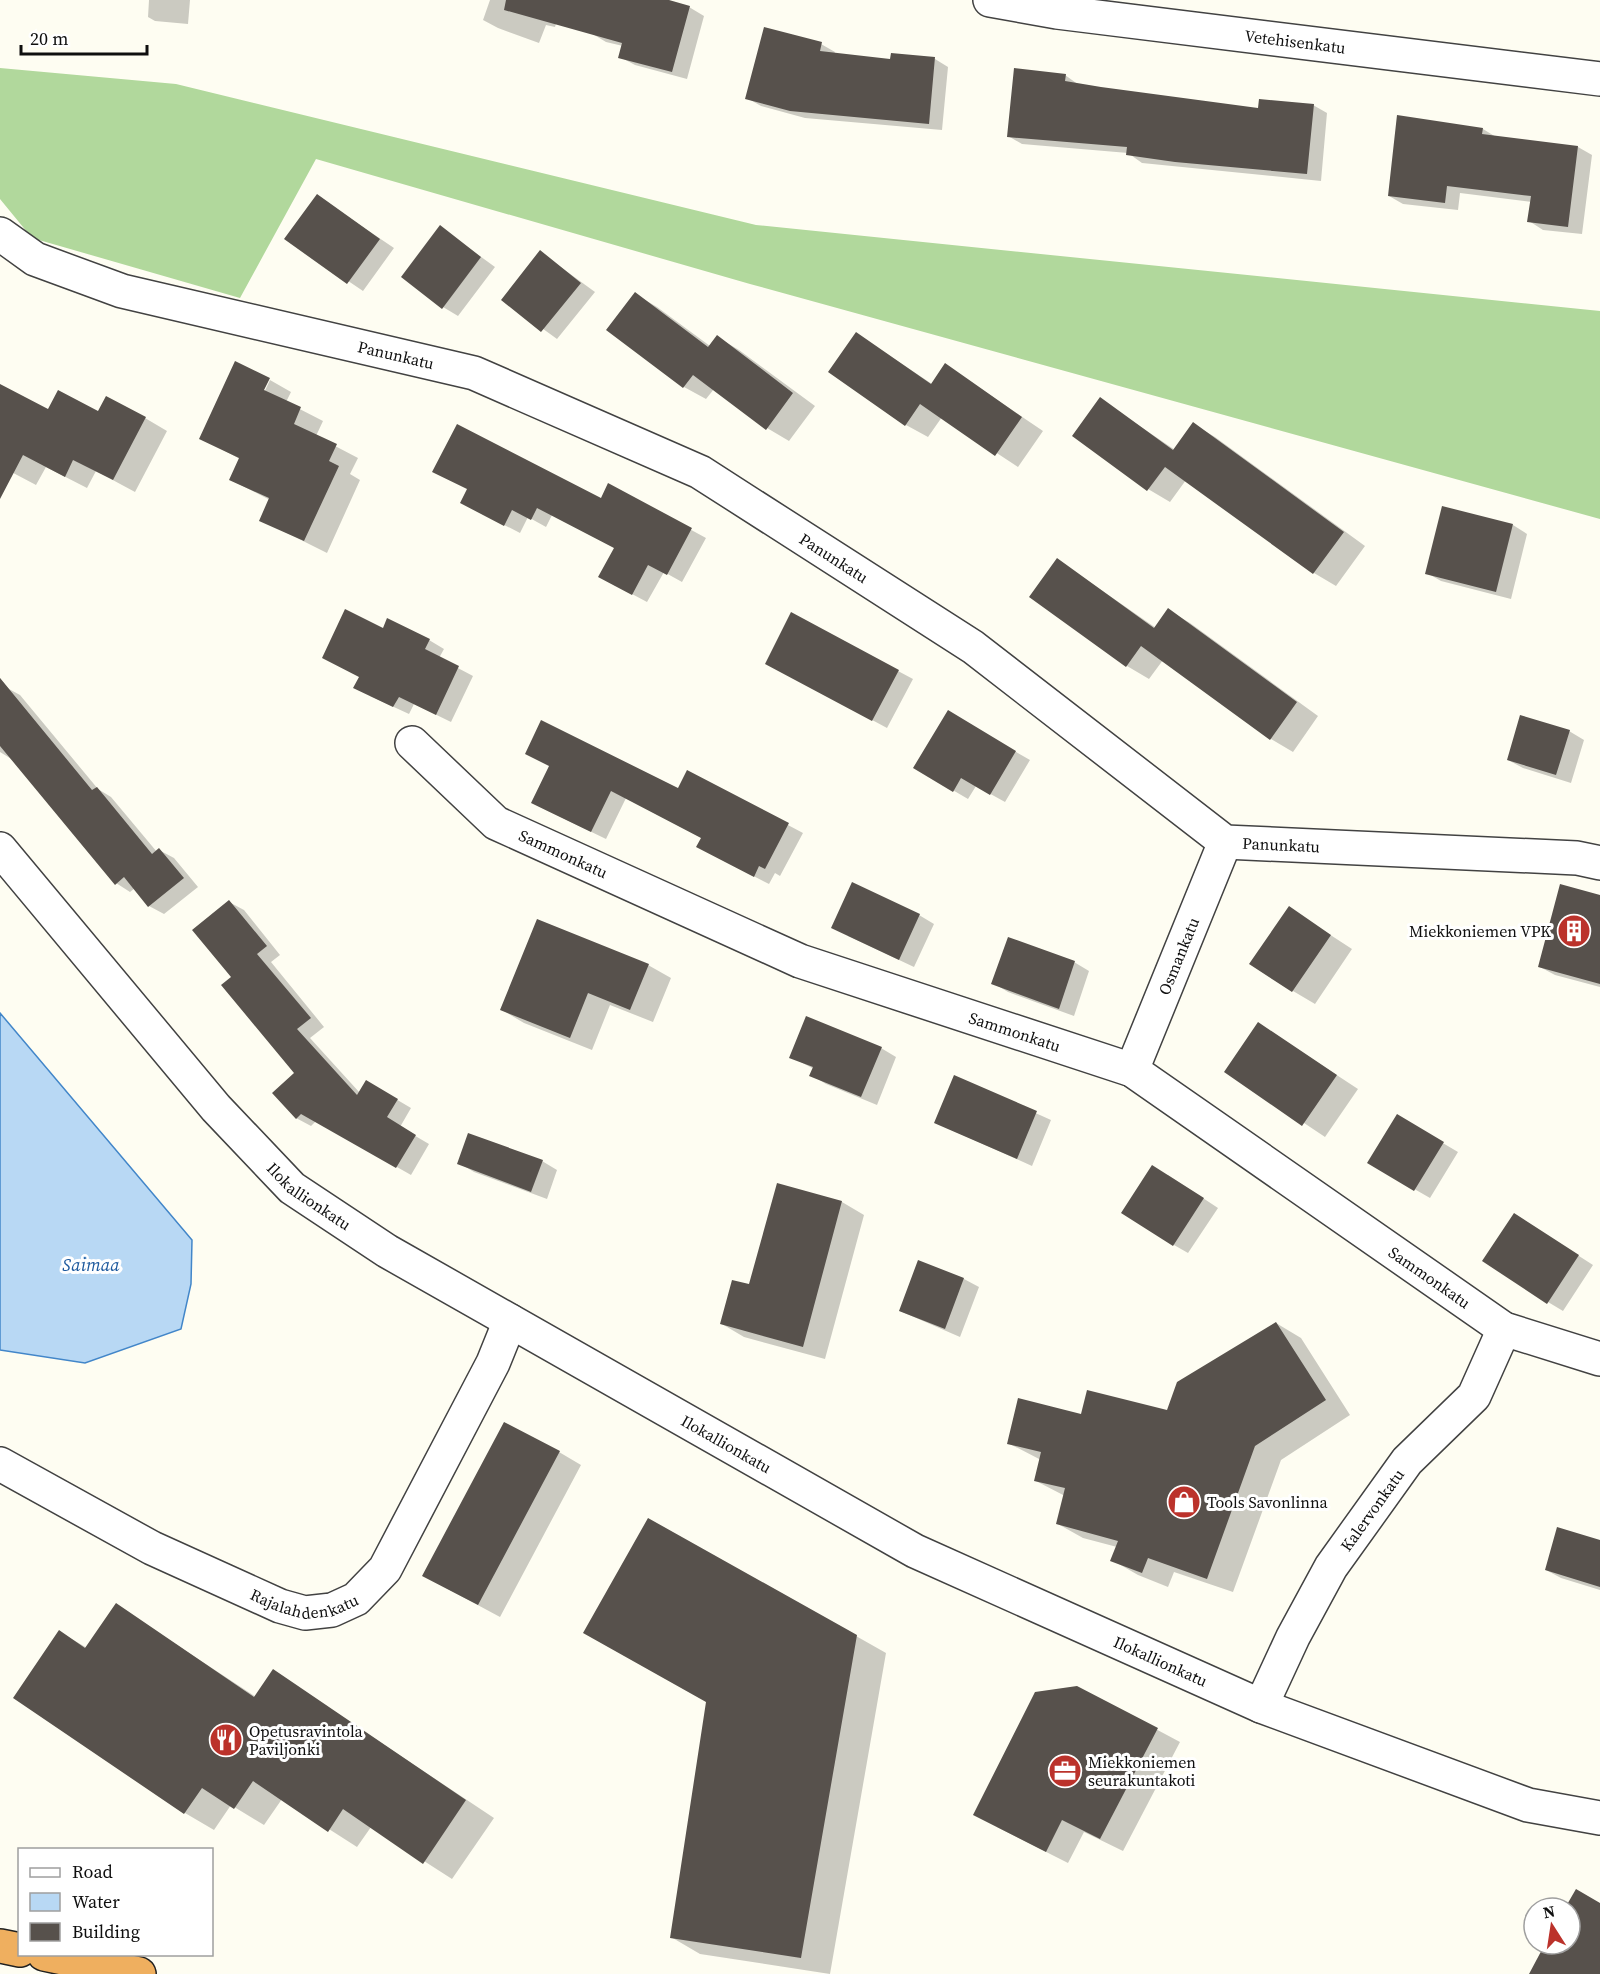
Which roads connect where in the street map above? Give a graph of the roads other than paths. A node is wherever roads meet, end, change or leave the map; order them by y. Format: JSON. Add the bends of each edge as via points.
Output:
{"nodes":[{"id":1,"x":990,"y":0,"type":"edge"},
{"id":2,"x":1600,"y":79,"type":"edge"},
{"id":3,"x":0,"y":234,"type":"edge"},
{"id":4,"x":412,"y":743,"type":"dead end"},
{"id":5,"x":1225,"y":842,"type":"junction"},
{"id":6,"x":0,"y":849,"type":"edge"},
{"id":7,"x":1600,"y":862,"type":"edge"},
{"id":8,"x":1132,"y":1070,"type":"junction"},
{"id":9,"x":510,"y":1321,"type":"junction"},
{"id":10,"x":1504,"y":1329,"type":"junction"},
{"id":11,"x":1600,"y":1359,"type":"edge"},
{"id":12,"x":0,"y":1464,"type":"edge"},
{"id":13,"x":1261,"y":1706,"type":"junction"},
{"id":14,"x":1600,"y":1818,"type":"edge"},
{"id":15,"x":0,"y":1946,"type":"edge"},
{"id":16,"x":18,"y":1950,"type":"edge"},
{"id":17,"x":54,"y":1956,"type":"edge"},
{"id":18,"x":139,"y":1974,"type":"edge"}],
"edges":[{"from":1,"to":2,"type":"street","name":"Vetehisenkatu","via":[[1057,12]]},
{"from":3,"to":5,"type":"street","name":"Panunkatu","via":[[35,259],[122,291],[474,373],[700,472],[974,646]]},
{"from":4,"to":8,"type":"street","name":"Sammonkatu","via":[[496,823],[539,843],[800,961]]},
{"from":5,"to":7,"type":"street","name":"Panunkatu"},
{"from":5,"to":8,"type":"street","name":"Osmankatu"},
{"from":6,"to":9,"type":"street","name":"Ilokallionkatu","via":[[216,1108],[292,1188],[387,1251]]},
{"from":8,"to":10,"type":"street","name":"Sammonkatu"},
{"from":9,"to":12,"type":"street","name":"Rajalahdenkatu","via":[[493,1363],[385,1569],[356,1599],[332,1610],[305,1612],[280,1606],[152,1548]]},
{"from":9,"to":13,"type":"street","name":"Ilokallionkatu","via":[[915,1551]]},
{"from":10,"to":11,"type":"street","name":"Sammonkatu"},
{"from":10,"to":13,"type":"street","name":"Kalervonkatu","via":[[1474,1396],[1407,1461],[1330,1567]]},
{"from":13,"to":14,"type":"street","name":"Ilokallionkatu","via":[[1528,1805]]},
{"from":15,"to":16,"type":"highway"},
{"from":17,"to":18,"type":"highway"}]}
